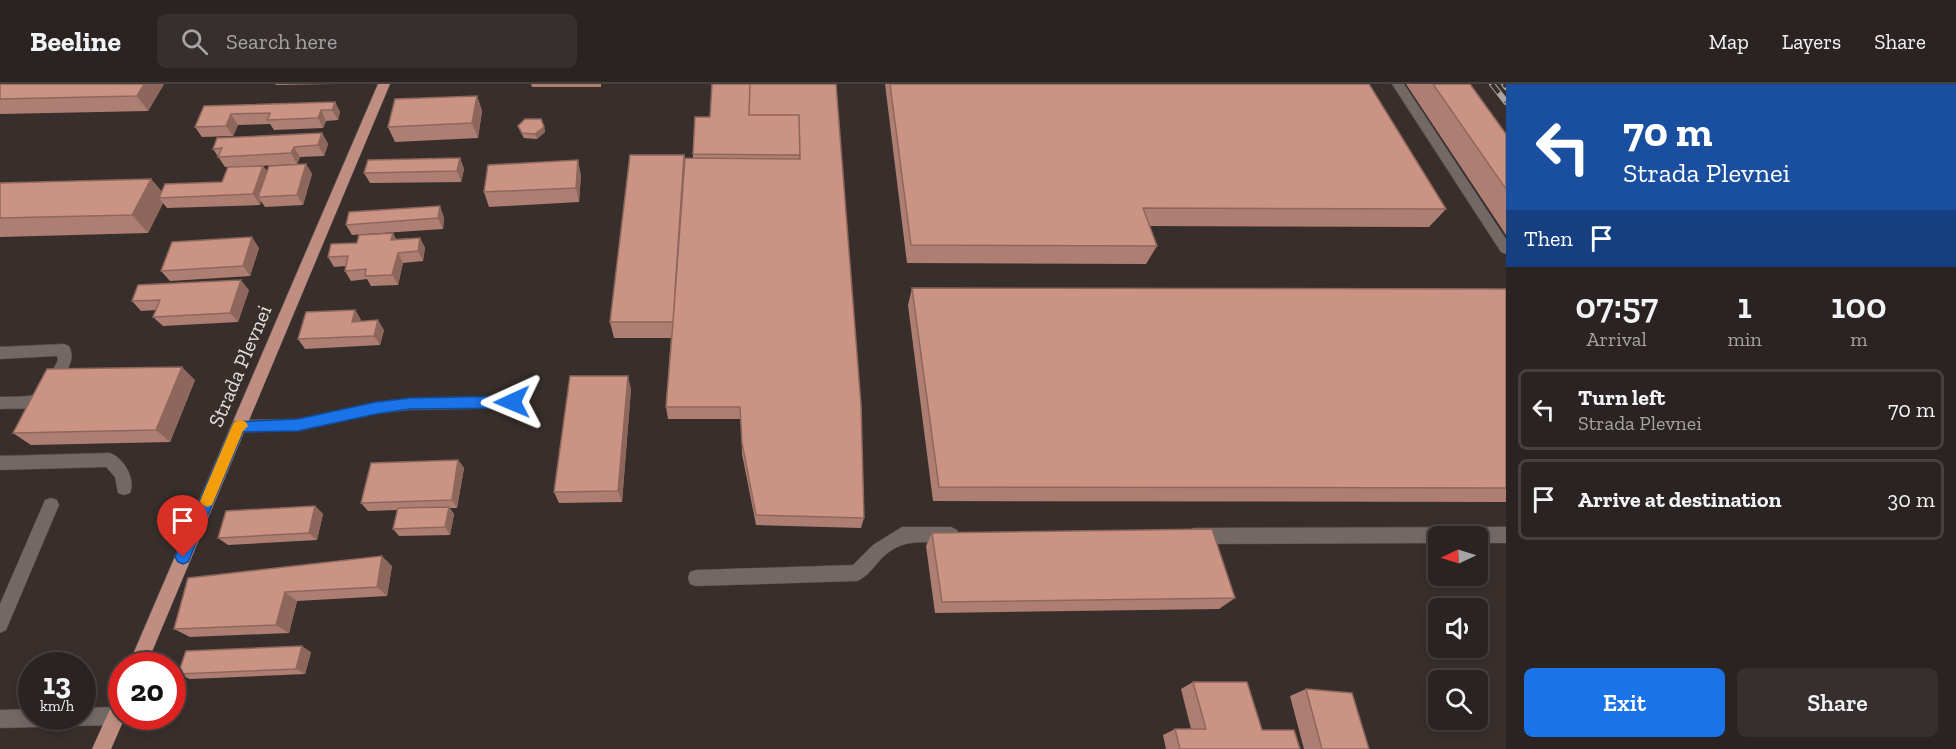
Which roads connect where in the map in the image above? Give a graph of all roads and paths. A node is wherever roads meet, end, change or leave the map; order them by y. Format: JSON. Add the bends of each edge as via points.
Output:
{"nodes":[{"id":1,"x":384,"y":84,"type":"edge"},
{"id":2,"x":1398,"y":84,"type":"edge"},
{"id":3,"x":1506,"y":249,"type":"edge"},
{"id":4,"x":0,"y":353,"type":"edge"},
{"id":5,"x":512,"y":402,"type":"dead end"},
{"id":6,"x":0,"y":403,"type":"edge"},
{"id":7,"x":239,"y":426,"type":"junction"},
{"id":8,"x":0,"y":463,"type":"edge"},
{"id":9,"x":124,"y":488,"type":"dead end"},
{"id":10,"x":51,"y":505,"type":"dead end"},
{"id":11,"x":971,"y":535,"type":"edge"},
{"id":12,"x":1506,"y":535,"type":"edge"},
{"id":13,"x":1180,"y":536,"type":"edge"},
{"id":14,"x":696,"y":578,"type":"dead end"},
{"id":15,"x":0,"y":624,"type":"edge"},
{"id":16,"x":143,"y":652,"type":"edge"},
{"id":17,"x":0,"y":719,"type":"edge"},
{"id":18,"x":18,"y":719,"type":"edge"},
{"id":19,"x":109,"y":730,"type":"edge"},
{"id":20,"x":101,"y":749,"type":"edge"}],
"edges":[{"from":1,"to":7,"type":"main road","name":"Strada Plevnei"},
{"from":2,"to":3,"type":"lane"},
{"from":4,"to":6,"type":"lane","via":[[64,350],[64,360],[47,396],[35,402]]},
{"from":5,"to":7,"type":"lane","via":[[410,404],[298,425]]},
{"from":7,"to":16,"type":"main road","name":"Strada Plevnei"},
{"from":8,"to":9,"type":"lane","via":[[110,460],[122,474]]},
{"from":10,"to":15,"type":"lane"},
{"from":11,"to":14,"type":"lane","via":[[902,535],[879,550],[858,573]]},
{"from":12,"to":13,"type":"lane"},
{"from":17,"to":18,"type":"lane"},
{"from":19,"to":20,"type":"main road"}]}
